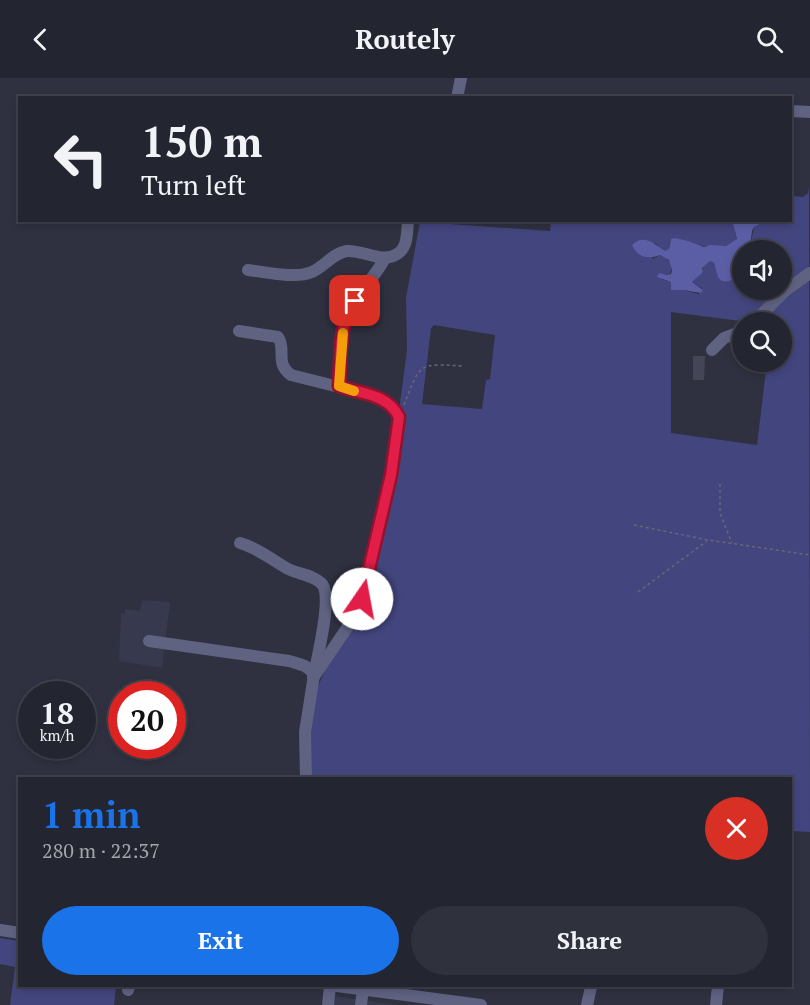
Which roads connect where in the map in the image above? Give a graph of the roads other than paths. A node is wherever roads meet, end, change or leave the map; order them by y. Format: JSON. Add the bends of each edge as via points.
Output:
{"nodes":[{"id":1,"x":461,"y":78,"type":"edge"},
{"id":2,"x":457,"y":96,"type":"edge"},
{"id":3,"x":792,"y":111,"type":"edge"},
{"id":4,"x":810,"y":112,"type":"edge"},
{"id":5,"x":408,"y":222,"type":"edge"},
{"id":6,"x":385,"y":258,"type":"junction"},
{"id":7,"x":248,"y":270,"type":"dead end"},
{"id":8,"x":810,"y":273,"type":"edge"},
{"id":9,"x":764,"y":312,"type":"edge"},
{"id":10,"x":239,"y":331,"type":"dead end"},
{"id":11,"x":732,"y":335,"type":"edge"},
{"id":12,"x":712,"y":350,"type":"dead end"},
{"id":13,"x":339,"y":386,"type":"junction"},
{"id":14,"x":240,"y":543,"type":"dead end"},
{"id":15,"x":149,"y":641,"type":"dead end"},
{"id":16,"x":314,"y":676,"type":"junction"},
{"id":17,"x":306,"y":777,"type":"edge"},
{"id":18,"x":0,"y":930,"type":"edge"},
{"id":19,"x":18,"y":933,"type":"edge"},
{"id":20,"x":330,"y":987,"type":"edge"},
{"id":21,"x":346,"y":987,"type":"edge"},
{"id":22,"x":591,"y":987,"type":"edge"},
{"id":23,"x":718,"y":987,"type":"edge"},
{"id":24,"x":363,"y":989,"type":"junction"},
{"id":25,"x":402,"y":990,"type":"edge"},
{"id":26,"x":417,"y":1000,"type":"edge"},
{"id":27,"x":328,"y":1005,"type":"edge"},
{"id":28,"x":361,"y":1005,"type":"edge"},
{"id":29,"x":481,"y":1005,"type":"edge"},
{"id":30,"x":587,"y":1005,"type":"edge"},
{"id":31,"x":716,"y":1005,"type":"edge"}],
"edges":[{"from":1,"to":2,"type":"lane"},
{"from":3,"to":4,"type":"lane"},
{"from":5,"to":6,"type":"lane","via":[[403,249]]},
{"from":6,"to":7,"type":"lane","via":[[346,252],[302,275]]},
{"from":6,"to":13,"type":"lane","via":[[350,309],[343,329]]},
{"from":8,"to":9,"type":"lane"},
{"from":10,"to":13,"type":"lane","via":[[278,337],[281,363],[291,375]]},
{"from":11,"to":12,"type":"lane"},
{"from":13,"to":16,"type":"lane","via":[[385,400],[399,417],[391,475],[362,599]]},
{"from":14,"to":16,"type":"lane","via":[[323,586],[326,599]]},
{"from":15,"to":16,"type":"lane","via":[[289,661],[309,668]]},
{"from":16,"to":17,"type":"lane","via":[[305,732]]},
{"from":18,"to":19,"type":"lane"},
{"from":20,"to":27,"type":"lane"},
{"from":21,"to":24,"type":"lane"},
{"from":22,"to":30,"type":"lane"},
{"from":23,"to":31,"type":"lane"},
{"from":24,"to":25,"type":"lane"},
{"from":24,"to":28,"type":"lane"},
{"from":25,"to":26,"type":"lane"},
{"from":26,"to":29,"type":"lane"}]}
